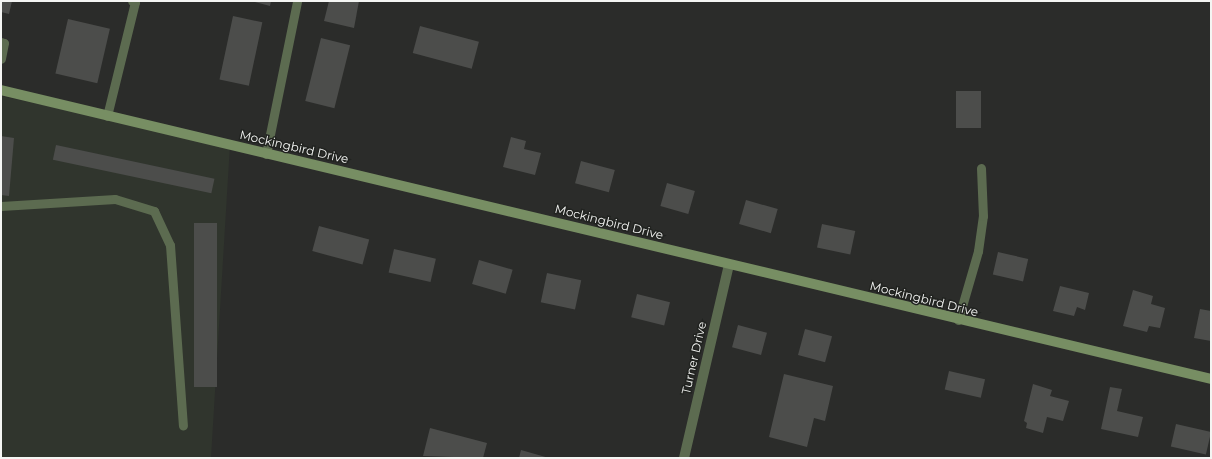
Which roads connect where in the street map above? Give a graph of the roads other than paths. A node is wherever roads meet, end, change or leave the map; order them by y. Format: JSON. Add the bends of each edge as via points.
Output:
{"nodes":[{"id":1,"x":132,"y":1,"type":"edge"},
{"id":2,"x":297,"y":1,"type":"edge"},
{"id":3,"x":1,"y":42,"type":"edge"},
{"id":4,"x":1,"y":59,"type":"edge"},
{"id":5,"x":1,"y":90,"type":"edge"},
{"id":6,"x":107,"y":116,"type":"junction"},
{"id":7,"x":266,"y":154,"type":"junction"},
{"id":8,"x":981,"y":168,"type":"dead end"},
{"id":9,"x":1,"y":206,"type":"edge"},
{"id":10,"x":729,"y":265,"type":"junction"},
{"id":11,"x":958,"y":320,"type":"junction"},
{"id":12,"x":1211,"y":379,"type":"edge"},
{"id":13,"x":183,"y":426,"type":"dead end"},
{"id":14,"x":684,"y":458,"type":"edge"}],
"edges":[{"from":1,"to":6,"type":"lane","via":[[135,2]]},
{"from":2,"to":7,"type":"lane"},
{"from":3,"to":4,"type":"lane","via":[[4,43]]},
{"from":5,"to":6,"type":"street","name":"Mockingbird Drive"},
{"from":6,"to":7,"type":"street","name":"Mockingbird Drive"},
{"from":7,"to":10,"type":"street","name":"Mockingbird Drive"},
{"from":8,"to":11,"type":"lane","via":[[983,216],[978,251]]},
{"from":9,"to":13,"type":"lane","via":[[115,199],[154,211],[170,245]]},
{"from":10,"to":11,"type":"street","name":"Mockingbird Drive"},
{"from":10,"to":14,"type":"street","name":"Turner Drive"},
{"from":11,"to":12,"type":"street","name":"Mockingbird Drive"}]}
